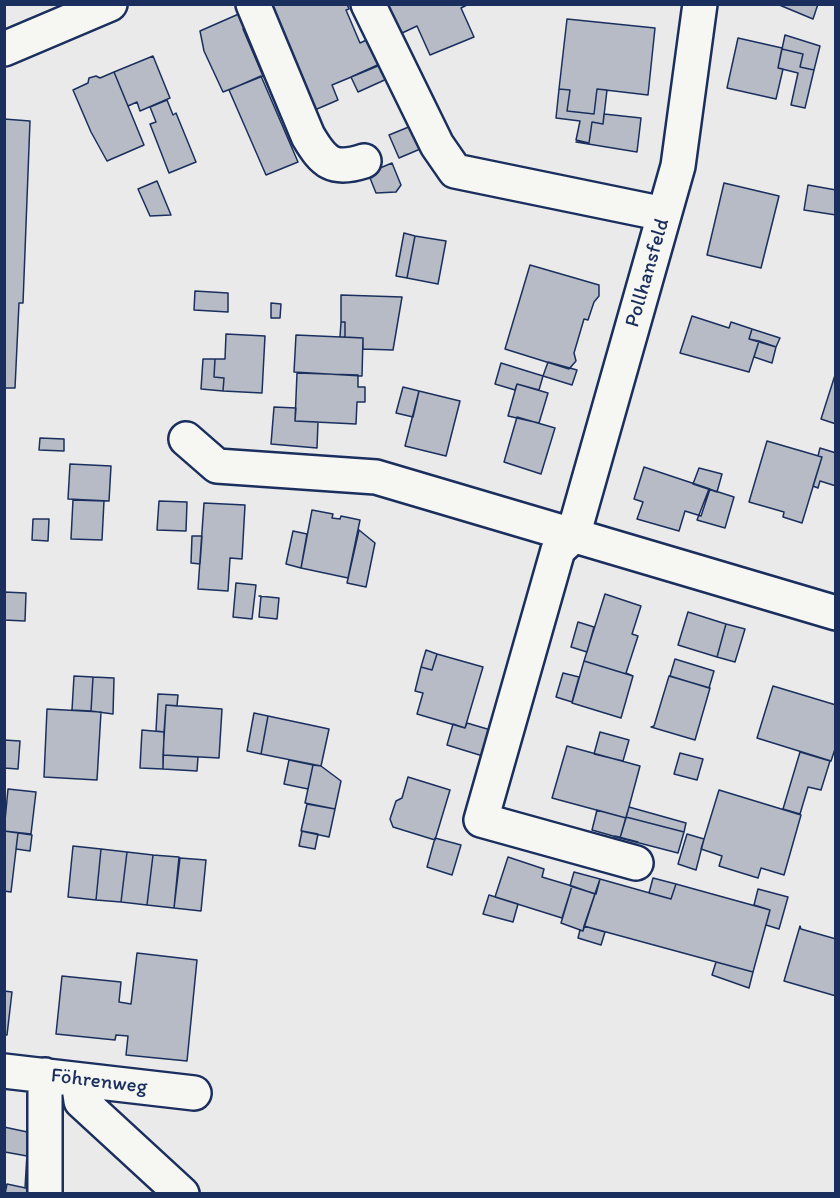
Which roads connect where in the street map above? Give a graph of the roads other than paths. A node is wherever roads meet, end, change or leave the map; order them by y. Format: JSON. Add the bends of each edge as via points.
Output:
{"nodes":[{"id":1,"x":110,"y":4,"type":"edge"},
{"id":2,"x":253,"y":4,"type":"edge"},
{"id":3,"x":368,"y":4,"type":"edge"},
{"id":4,"x":700,"y":4,"type":"edge"},
{"id":5,"x":4,"y":49,"type":"edge"},
{"id":6,"x":364,"y":161,"type":"dead end"},
{"id":7,"x":664,"y":214,"type":"junction"},
{"id":8,"x":186,"y":439,"type":"dead end"},
{"id":9,"x":573,"y":536,"type":"junction"},
{"id":10,"x":836,"y":613,"type":"edge"},
{"id":11,"x":636,"y":863,"type":"dead end"},
{"id":12,"x":4,"y":1071,"type":"edge"},
{"id":13,"x":45,"y":1075,"type":"junction"},
{"id":14,"x":78,"y":1080,"type":"junction"},
{"id":15,"x":194,"y":1093,"type":"dead end"},
{"id":16,"x":45,"y":1194,"type":"edge"},
{"id":17,"x":182,"y":1194,"type":"edge"}],
"edges":[{"from":1,"to":5,"type":"street"},
{"from":2,"to":6,"type":"street","via":[[316,150],[331,165],[348,166]]},
{"from":3,"to":7,"type":"street","via":[[437,145],[455,171]]},
{"from":4,"to":7,"type":"street","name":"Pollhansfeld","via":[[678,166]]},
{"from":7,"to":9,"type":"street","name":"Pollhansfeld"},
{"from":8,"to":9,"type":"street","via":[[218,466],[376,477]]},
{"from":9,"to":10,"type":"street"},
{"from":9,"to":11,"type":"street","via":[[558,550],[480,820]]},
{"from":12,"to":13,"type":"street","name":"Föhrenweg"},
{"from":13,"to":14,"type":"street","name":"Föhrenweg"},
{"from":13,"to":16,"type":"street"},
{"from":14,"to":15,"type":"street","name":"Föhrenweg"},
{"from":14,"to":17,"type":"street","via":[[81,1101]]}]}
